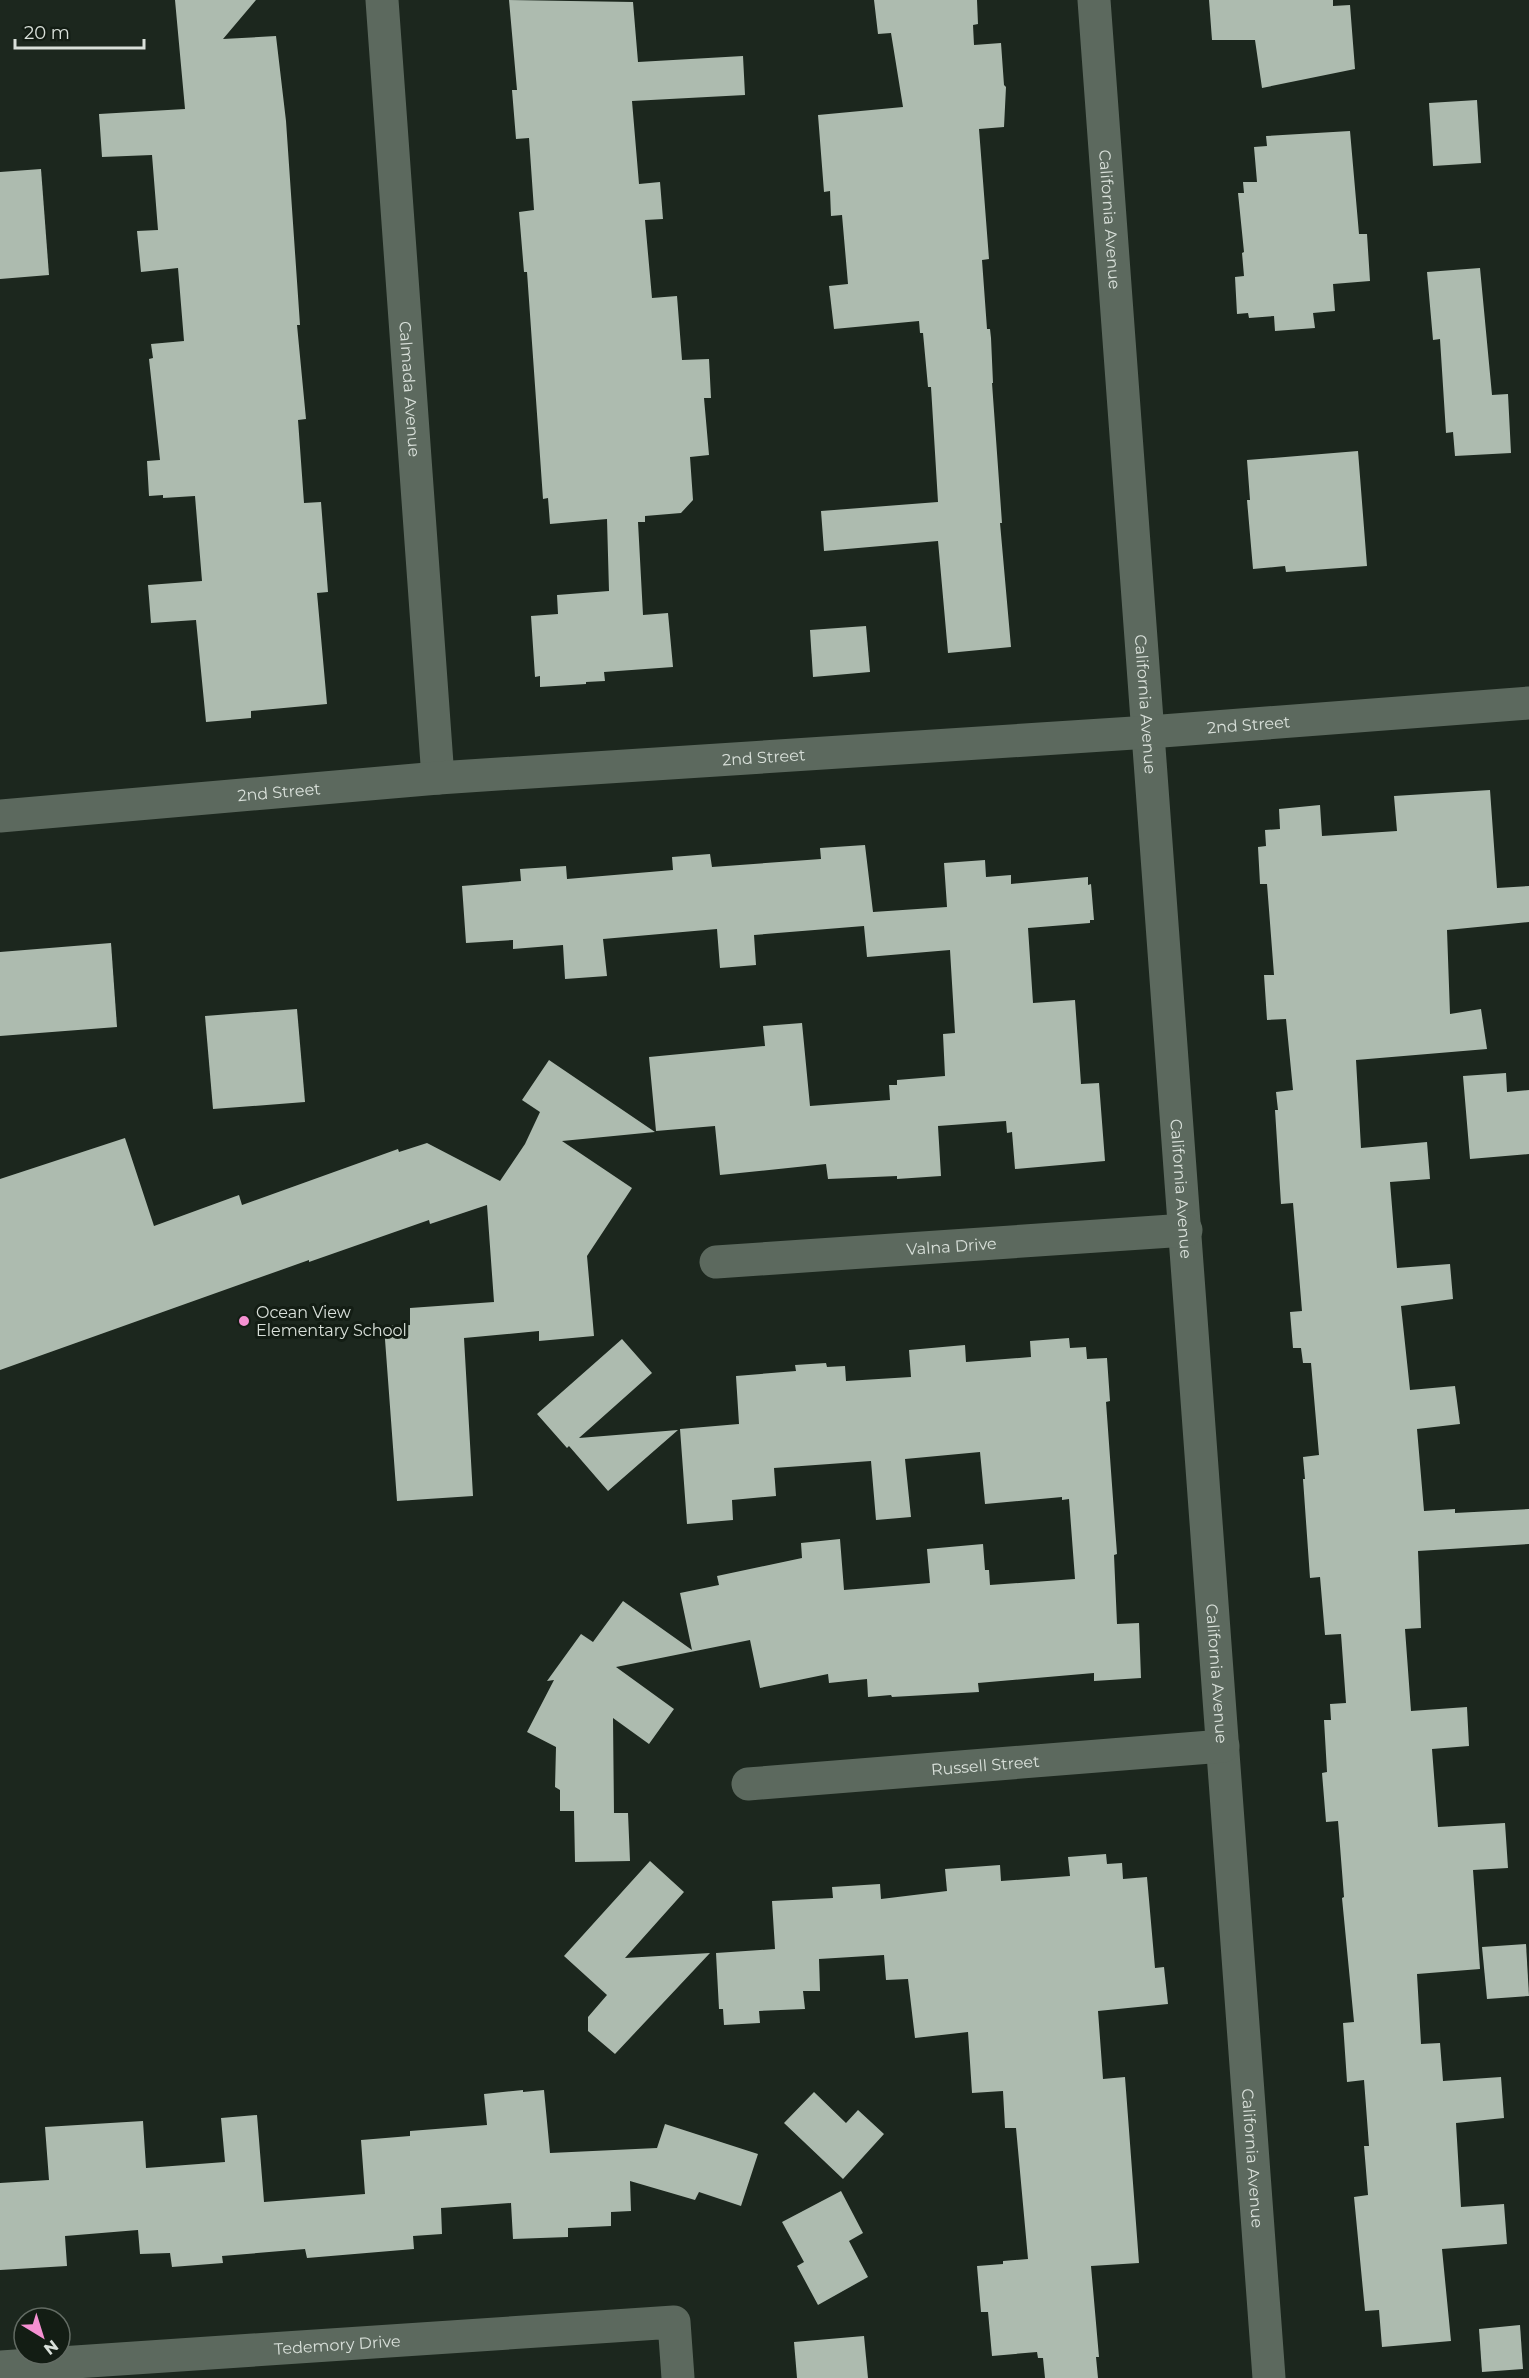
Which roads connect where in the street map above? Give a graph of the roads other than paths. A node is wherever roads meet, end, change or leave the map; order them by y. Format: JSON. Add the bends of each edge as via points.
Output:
{"nodes":[{"id":1,"x":382,"y":0,"type":"edge"},
{"id":2,"x":1094,"y":0,"type":"edge"},
{"id":3,"x":1529,"y":703,"type":"edge"},
{"id":4,"x":1149,"y":732,"type":"junction"},
{"id":5,"x":438,"y":778,"type":"junction"},
{"id":6,"x":0,"y":816,"type":"edge"},
{"id":7,"x":1186,"y":1230,"type":"junction"},
{"id":8,"x":716,"y":1262,"type":"dead end"},
{"id":9,"x":1223,"y":1746,"type":"junction"},
{"id":10,"x":748,"y":1784,"type":"dead end"},
{"id":11,"x":0,"y":2367,"type":"edge"},
{"id":12,"x":678,"y":2378,"type":"edge"},
{"id":13,"x":1269,"y":2378,"type":"edge"}],
"edges":[{"from":1,"to":5,"type":"street","name":"Calmada Avenue"},
{"from":2,"to":4,"type":"street","name":"California Avenue"},
{"from":3,"to":4,"type":"street","name":"2nd Street"},
{"from":4,"to":5,"type":"street","name":"2nd Street"},
{"from":4,"to":7,"type":"street","name":"California Avenue"},
{"from":5,"to":6,"type":"street","name":"2nd Street"},
{"from":7,"to":8,"type":"street","name":"Valna Drive"},
{"from":7,"to":9,"type":"street","name":"California Avenue"},
{"from":9,"to":10,"type":"street","name":"Russell Street"},
{"from":9,"to":13,"type":"street","name":"California Avenue"},
{"from":11,"to":12,"type":"street","name":"Tedemory Drive","via":[[674,2322]]}]}
